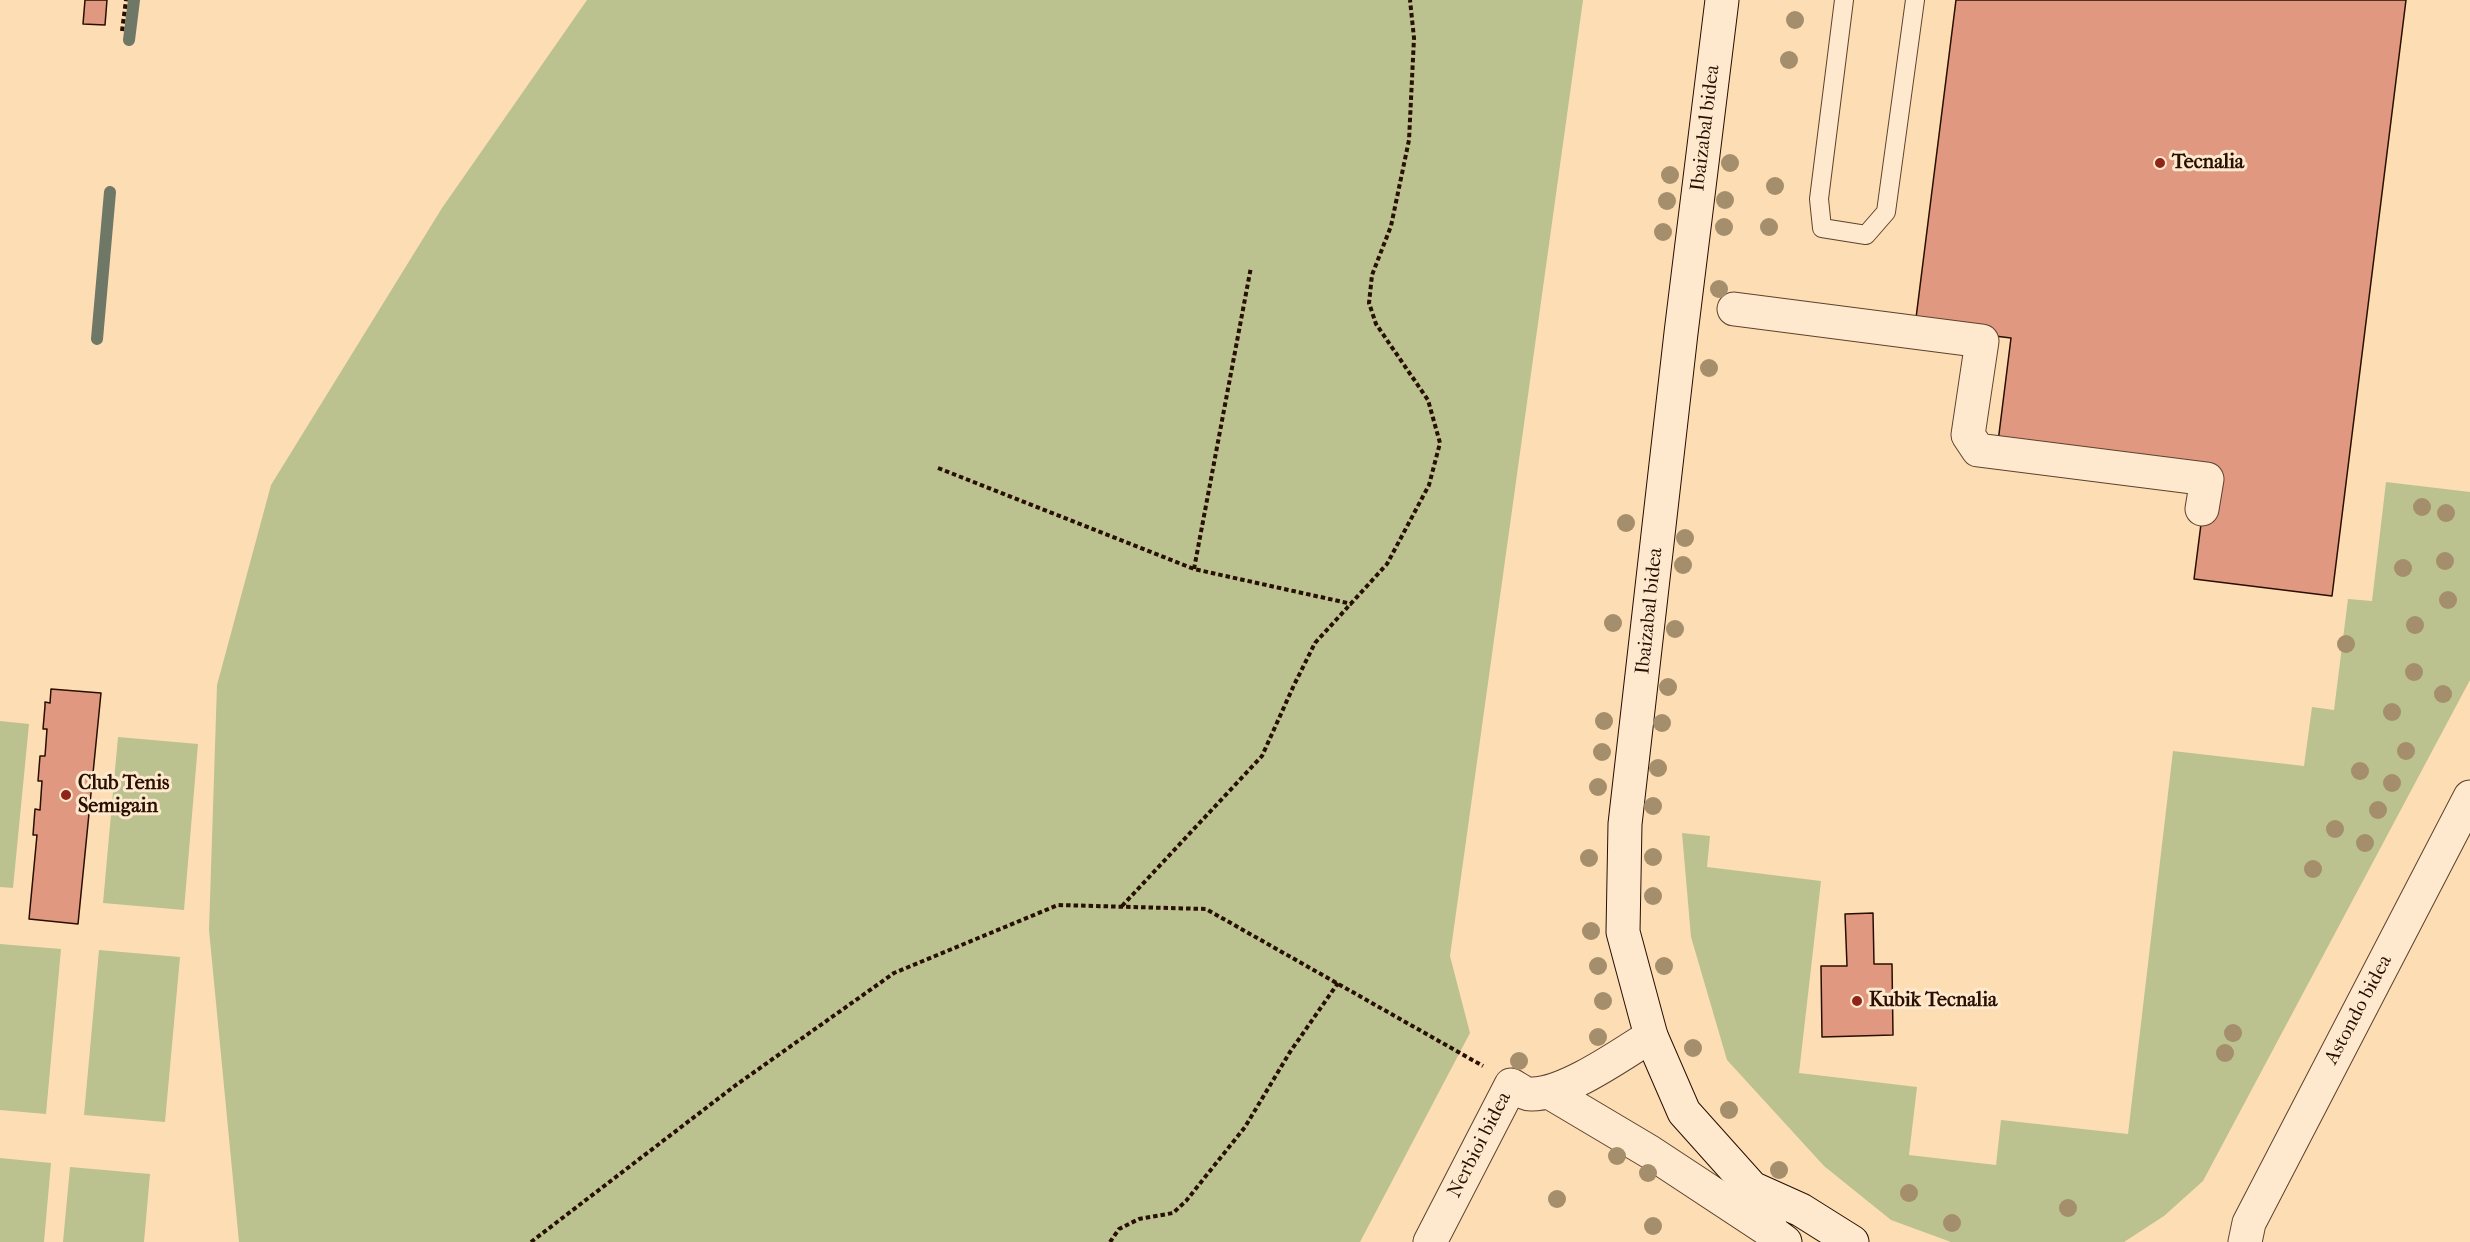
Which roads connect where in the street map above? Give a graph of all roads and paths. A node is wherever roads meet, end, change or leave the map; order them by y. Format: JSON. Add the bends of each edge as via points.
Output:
{"nodes":[{"id":1,"x":126,"y":0,"type":"edge"},
{"id":2,"x":1410,"y":0,"type":"edge"},
{"id":3,"x":1722,"y":0,"type":"edge"},
{"id":4,"x":1844,"y":0,"type":"edge"},
{"id":5,"x":1915,"y":0,"type":"edge"},
{"id":6,"x":122,"y":31,"type":"dead end"},
{"id":7,"x":1251,"y":267,"type":"dead end"},
{"id":8,"x":1734,"y":309,"type":"dead end"},
{"id":9,"x":938,"y":468,"type":"dead end"},
{"id":10,"x":2202,"y":509,"type":"dead end"},
{"id":11,"x":1194,"y":569,"type":"junction"},
{"id":12,"x":1352,"y":604,"type":"junction"},
{"id":13,"x":2470,"y":797,"type":"edge"},
{"id":14,"x":1122,"y":907,"type":"junction"},
{"id":15,"x":1338,"y":983,"type":"junction"},
{"id":16,"x":1651,"y":1036,"type":"junction"},
{"id":17,"x":1511,"y":1085,"type":"junction"},
{"id":18,"x":1549,"y":1092,"type":"junction"},
{"id":19,"x":1752,"y":1188,"type":"junction"},
{"id":20,"x":2247,"y":1232,"type":"edge"},
{"id":21,"x":1779,"y":1237,"type":"edge"},
{"id":22,"x":531,"y":1242,"type":"edge"},
{"id":23,"x":1110,"y":1242,"type":"edge"},
{"id":24,"x":1430,"y":1242,"type":"edge"},
{"id":25,"x":1852,"y":1242,"type":"edge"},
{"id":26,"x":2221,"y":1242,"type":"edge"}],
"edges":[{"from":1,"to":6,"type":"path"},
{"from":2,"to":12,"type":"path","via":[[1414,38],[1408,140],[1391,226],[1372,275],[1369,303],[1376,324],[1428,400],[1440,443],[1429,485],[1387,564]]},
{"from":3,"to":16,"type":"street","name":"Ibaizabal bidea","via":[[1625,824],[1623,932]]},
{"from":4,"to":5,"type":"lane","via":[[1819,199],[1822,228],[1866,235],[1886,212]]},
{"from":7,"to":11,"type":"path"},
{"from":8,"to":10,"type":"street","via":[[1982,341],[1968,435],[1978,450],[2207,479]]},
{"from":9,"to":11,"type":"path"},
{"from":11,"to":12,"type":"path"},
{"from":12,"to":14,"type":"path","via":[[1315,644],[1263,756]]},
{"from":13,"to":20,"type":"street","name":"Astondo bidea"},
{"from":14,"to":15,"type":"path","via":[[1206,909]]},
{"from":14,"to":22,"type":"path","via":[[1058,905],[894,973],[736,1085]]},
{"from":15,"to":17,"type":"path"},
{"from":15,"to":23,"type":"path","via":[[1245,1127],[1186,1201],[1173,1213],[1139,1219],[1119,1229]]},
{"from":16,"to":18,"type":"street","via":[[1604,1066]]},
{"from":16,"to":19,"type":"street","name":"Ibaizabal bidea","via":[[1684,1112]]},
{"from":17,"to":18,"type":"street","name":"Nerbioi bidea","via":[[1529,1095]]},
{"from":17,"to":24,"type":"street","name":"Nerbioi bidea"},
{"from":18,"to":21,"type":"street","via":[[1650,1152]]},
{"from":19,"to":21,"type":"street","name":"Ibaizabal bidea"},
{"from":19,"to":25,"type":"street","name":"Ibaizabal bidea","via":[[1801,1209]]},
{"from":20,"to":26,"type":"street","name":"Astondo bidea"}]}
